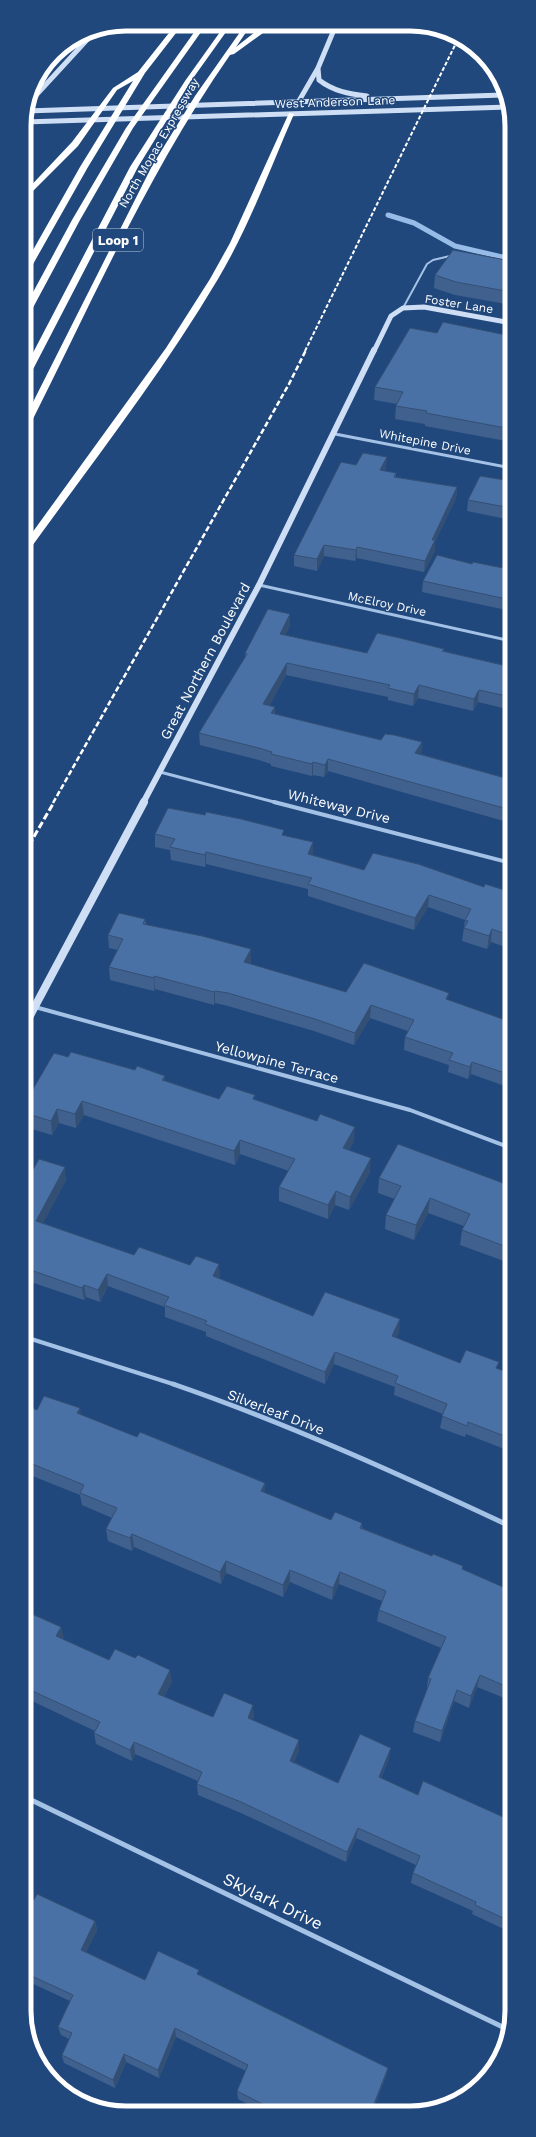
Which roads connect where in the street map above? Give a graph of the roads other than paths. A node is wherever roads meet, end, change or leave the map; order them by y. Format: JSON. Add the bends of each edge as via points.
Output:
{"nodes":[{"id":1,"x":174,"y":31,"type":"edge"},
{"id":2,"x":198,"y":31,"type":"edge"},
{"id":3,"x":224,"y":31,"type":"edge"},
{"id":4,"x":244,"y":31,"type":"edge"},
{"id":5,"x":262,"y":31,"type":"edge"},
{"id":6,"x":333,"y":31,"type":"edge"},
{"id":7,"x":87,"y":39,"type":"edge"},
{"id":8,"x":224,"y":58,"type":"junction"},
{"id":9,"x":318,"y":68,"type":"junction"},
{"id":10,"x":142,"y":72,"type":"junction"},
{"id":11,"x":500,"y":95,"type":"edge"},
{"id":12,"x":36,"y":96,"type":"edge"},
{"id":13,"x":398,"y":99,"type":"junction"},
{"id":14,"x":298,"y":102,"type":"junction"},
{"id":15,"x":503,"y":107,"type":"edge"},
{"id":16,"x":32,"y":111,"type":"edge"},
{"id":17,"x":291,"y":114,"type":"junction"},
{"id":18,"x":31,"y":122,"type":"edge"},
{"id":19,"x":31,"y":191,"type":"edge"},
{"id":20,"x":455,"y":257,"type":"edge"},
{"id":21,"x":31,"y":261,"type":"edge"},
{"id":22,"x":31,"y":304,"type":"edge"},
{"id":23,"x":403,"y":308,"type":"junction"},
{"id":24,"x":505,"y":322,"type":"edge"},
{"id":25,"x":31,"y":366,"type":"edge"},
{"id":26,"x":31,"y":415,"type":"edge"},
{"id":27,"x":335,"y":434,"type":"junction"},
{"id":28,"x":505,"y":467,"type":"edge"},
{"id":29,"x":31,"y":541,"type":"edge"},
{"id":30,"x":259,"y":585,"type":"junction"},
{"id":31,"x":505,"y":640,"type":"edge"},
{"id":32,"x":160,"y":772,"type":"junction"},
{"id":33,"x":505,"y":861,"type":"edge"},
{"id":34,"x":34,"y":1007,"type":"junction"},
{"id":35,"x":31,"y":1012,"type":"edge"},
{"id":36,"x":505,"y":1145,"type":"edge"},
{"id":37,"x":31,"y":1339,"type":"edge"},
{"id":38,"x":505,"y":1524,"type":"edge"},
{"id":39,"x":31,"y":1800,"type":"edge"},
{"id":40,"x":503,"y":2027,"type":"edge"}],
"edges":[{"from":1,"to":10,"type":"highway"},
{"from":2,"to":22,"type":"highway","via":[[130,128]]},
{"from":3,"to":25,"type":"highway","via":[[188,81],[134,167]]},
{"from":4,"to":8,"type":"highway","name":"North Mopac Expressway","number":"Loop 1"},
{"from":5,"to":8,"type":"highway"},
{"from":6,"to":9,"type":"main road"},
{"from":7,"to":12,"type":"main road"},
{"from":8,"to":26,"type":"highway","name":"North Mopac Expressway","number":"Loop 1","via":[[156,166]]},
{"from":9,"to":13,"type":"main road","via":[[319,80],[337,91]]},
{"from":9,"to":14,"type":"main road"},
{"from":10,"to":19,"type":"highway","via":[[115,90],[75,144]]},
{"from":10,"to":21,"type":"highway"},
{"from":11,"to":13,"type":"main road","name":"West Anderson Lane"},
{"from":13,"to":14,"type":"main road","name":"West Anderson Lane"},
{"from":14,"to":16,"type":"main road","name":"West Anderson Lane"},
{"from":14,"to":17,"type":"main road"},
{"from":15,"to":17,"type":"main road","name":"West Anderson Lane"},
{"from":17,"to":18,"type":"main road","name":"West Anderson Lane"},
{"from":17,"to":29,"type":"highway","via":[[234,243],[214,279],[170,349]]},
{"from":20,"to":23,"type":"lane","via":[[441,257],[427,264]]},
{"from":23,"to":24,"type":"main road","name":"Foster Lane","via":[[424,307]]},
{"from":23,"to":27,"type":"main road","name":"Great Northern Boulevard","via":[[391,316]]},
{"from":27,"to":28,"type":"street","name":"Whitepine Drive"},
{"from":27,"to":30,"type":"main road","name":"Great Northern Boulevard"},
{"from":30,"to":31,"type":"street","name":"McElroy Drive"},
{"from":30,"to":32,"type":"main road","name":"Great Northern Boulevard"},
{"from":32,"to":33,"type":"street","name":"Whiteway Drive"},
{"from":32,"to":34,"type":"main road","name":"Great Northern Boulevard"},
{"from":34,"to":35,"type":"main road","name":"Great Northern Boulevard"},
{"from":34,"to":36,"type":"street","name":"Yellowpine Terrace","via":[[410,1110]]},
{"from":37,"to":38,"type":"street","name":"Silverleaf Drive","via":[[129,1369],[272,1421],[379,1466]]},
{"from":39,"to":40,"type":"street","name":"Skylark Drive"}]}
